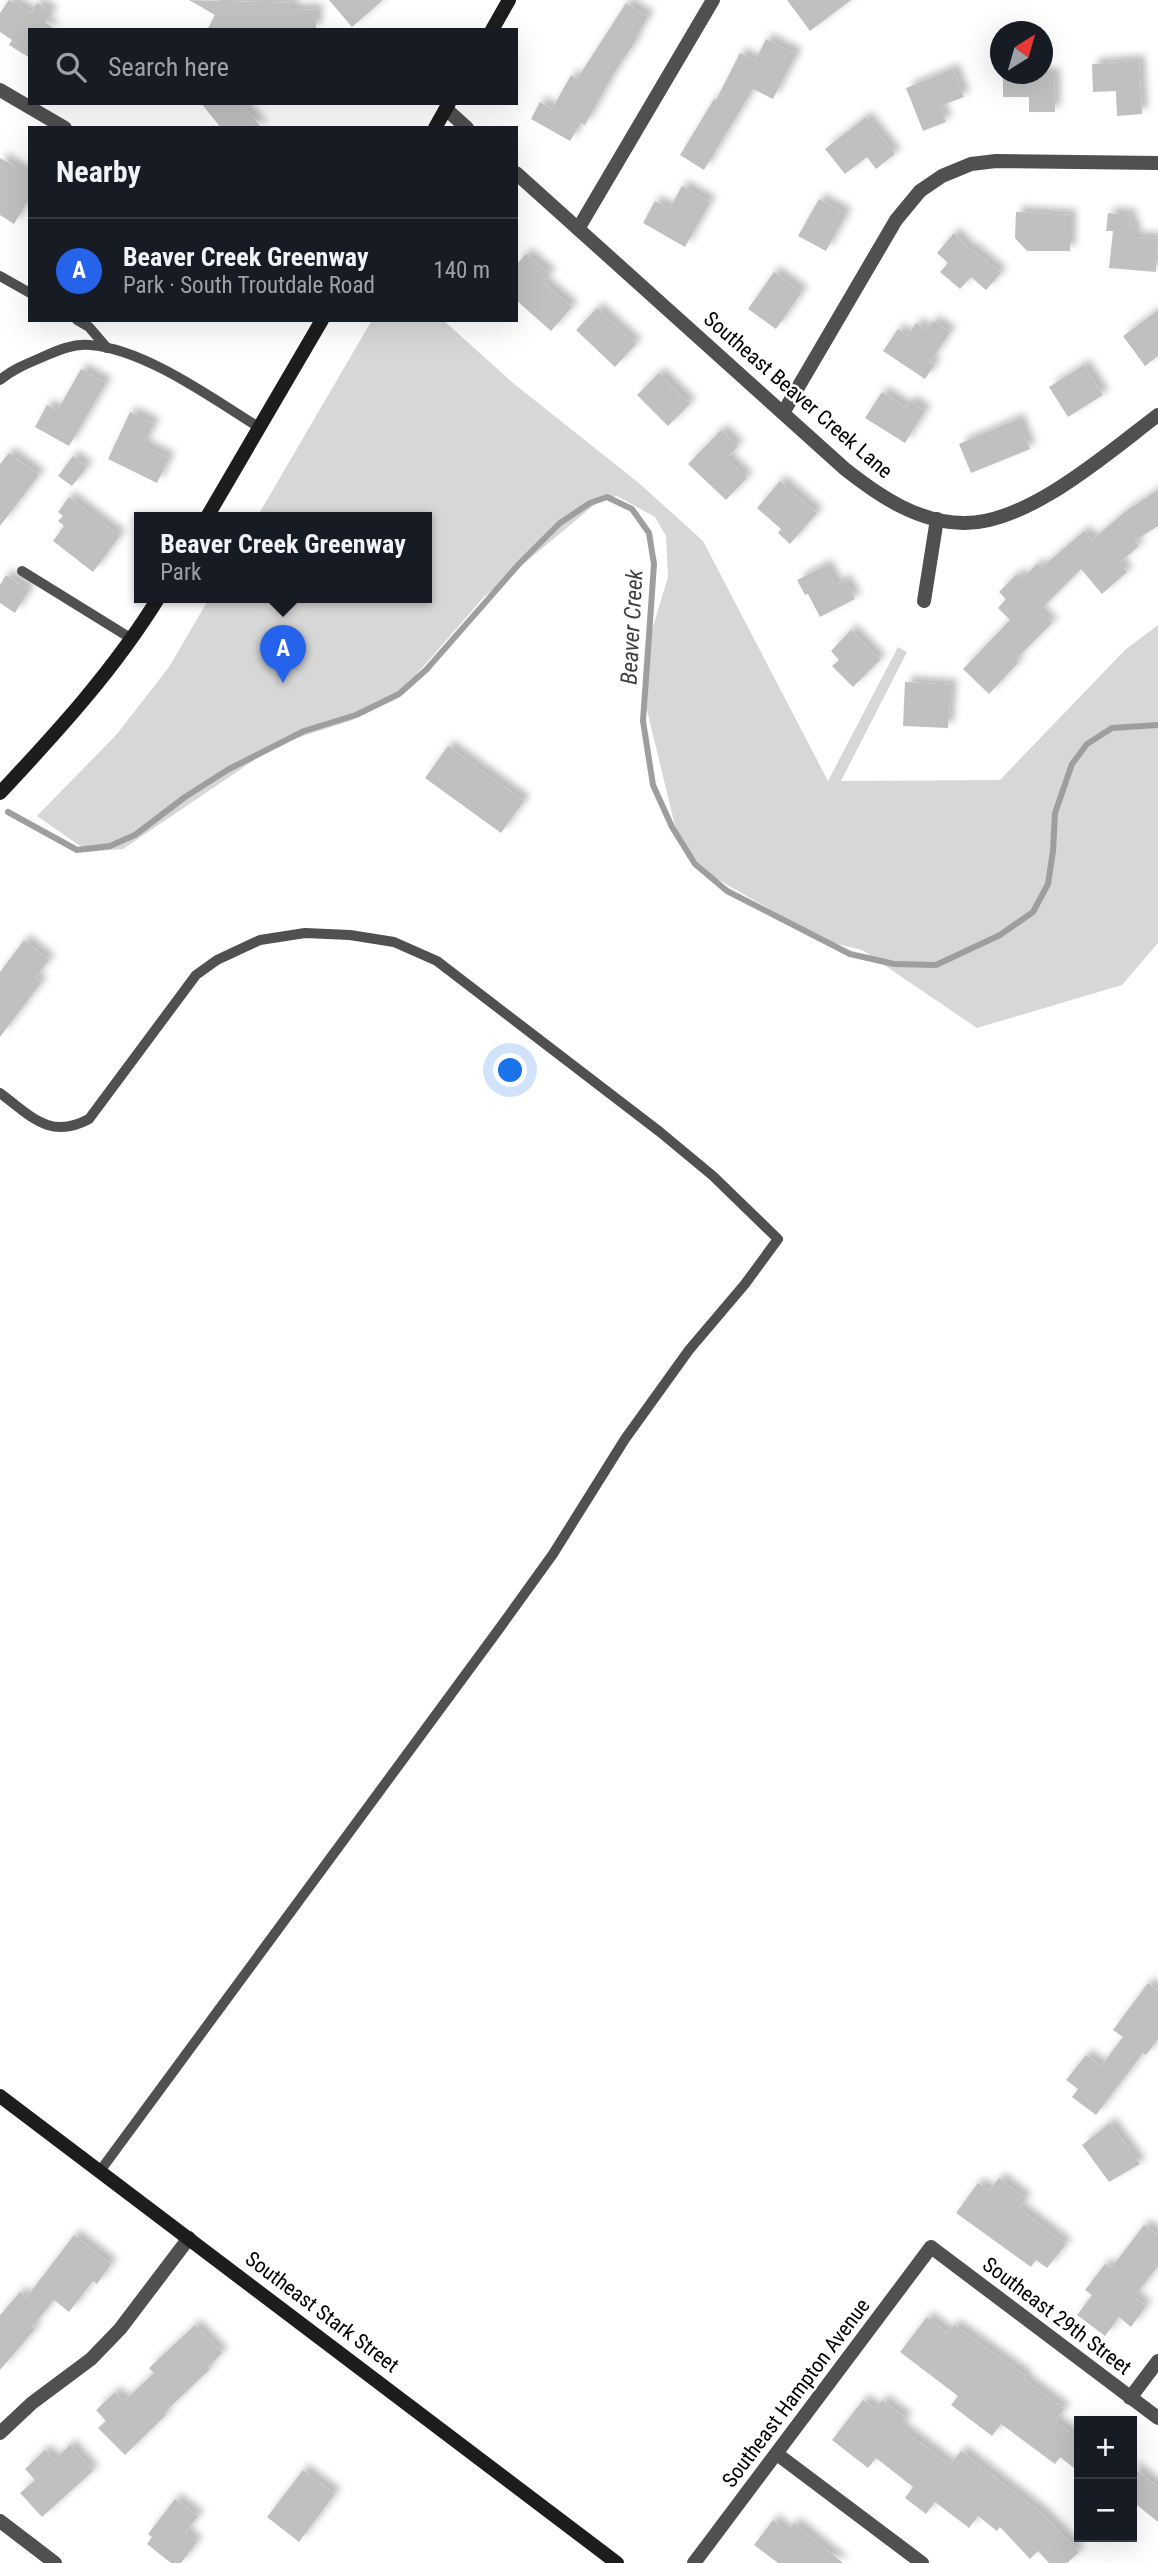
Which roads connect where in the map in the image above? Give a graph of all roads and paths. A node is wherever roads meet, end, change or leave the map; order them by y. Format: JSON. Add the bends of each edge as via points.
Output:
{"nodes":[{"id":1,"x":509,"y":0,"type":"edge"},
{"id":2,"x":713,"y":0,"type":"edge"},
{"id":3,"x":493,"y":28,"type":"edge"},
{"id":4,"x":0,"y":90,"type":"edge"},
{"id":5,"x":447,"y":106,"type":"edge"},
{"id":6,"x":62,"y":126,"type":"edge"},
{"id":7,"x":436,"y":126,"type":"edge"},
{"id":8,"x":465,"y":126,"type":"edge"},
{"id":9,"x":1158,"y":163,"type":"edge"},
{"id":10,"x":518,"y":175,"type":"edge"},
{"id":11,"x":578,"y":229,"type":"junction"},
{"id":12,"x":0,"y":276,"type":"edge"},
{"id":13,"x":28,"y":292,"type":"edge"},
{"id":14,"x":80,"y":322,"type":"edge"},
{"id":15,"x":321,"y":322,"type":"edge"},
{"id":16,"x":107,"y":348,"type":"junction"},
{"id":17,"x":0,"y":380,"type":"edge"},
{"id":18,"x":783,"y":413,"type":"junction"},
{"id":19,"x":1158,"y":415,"type":"edge"},
{"id":20,"x":260,"y":428,"type":"junction"},
{"id":21,"x":210,"y":512,"type":"edge"},
{"id":22,"x":937,"y":519,"type":"junction"},
{"id":23,"x":22,"y":571,"type":"dead end"},
{"id":24,"x":924,"y":601,"type":"dead end"},
{"id":25,"x":155,"y":603,"type":"edge"},
{"id":26,"x":132,"y":639,"type":"junction"},
{"id":27,"x":0,"y":793,"type":"edge"},
{"id":28,"x":0,"y":1093,"type":"edge"},
{"id":29,"x":0,"y":2096,"type":"edge"},
{"id":30,"x":100,"y":2171,"type":"junction"},
{"id":31,"x":189,"y":2238,"type":"junction"},
{"id":32,"x":931,"y":2247,"type":"joint"},
{"id":33,"x":1158,"y":2361,"type":"edge"},
{"id":34,"x":1130,"y":2398,"type":"junction"},
{"id":35,"x":1158,"y":2418,"type":"edge"},
{"id":36,"x":0,"y":2434,"type":"edge"},
{"id":37,"x":776,"y":2454,"type":"junction"},
{"id":38,"x":0,"y":2521,"type":"edge"},
{"id":39,"x":55,"y":2563,"type":"edge"},
{"id":40,"x":617,"y":2563,"type":"edge"},
{"id":41,"x":695,"y":2563,"type":"edge"},
{"id":42,"x":922,"y":2563,"type":"edge"}],
"edges":[{"from":1,"to":3,"type":"main road"},
{"from":2,"to":11,"type":"street"},
{"from":4,"to":6,"type":"street"},
{"from":5,"to":7,"type":"main road"},
{"from":5,"to":8,"type":"street"},
{"from":9,"to":18,"type":"street","via":[[996,161],[971,164],[942,176],[920,191],[896,220]]},
{"from":10,"to":11,"type":"street","name":"Southeast Beaver Creek Lane"},
{"from":11,"to":18,"type":"street","name":"Southeast Beaver Creek Lane"},
{"from":12,"to":13,"type":"lane"},
{"from":14,"to":16,"type":"lane"},
{"from":15,"to":20,"type":"main road"},
{"from":16,"to":17,"type":"lane","via":[[88,344],[61,349]]},
{"from":16,"to":20,"type":"lane","via":[[132,354]]},
{"from":18,"to":22,"type":"street","name":"Southeast Beaver Creek Lane","via":[[866,486],[907,509]]},
{"from":19,"to":22,"type":"street","name":"Southeast Beaver Creek Lane","via":[[1065,485],[1022,508],[964,523]]},
{"from":20,"to":21,"type":"main road"},
{"from":22,"to":24,"type":"street"},
{"from":23,"to":26,"type":"lane"},
{"from":25,"to":26,"type":"main road"},
{"from":26,"to":27,"type":"main road","via":[[61,729]]},
{"from":28,"to":30,"type":"lane","via":[[50,1127],[72,1128],[89,1119],[196,975],[217,960],[260,940],[305,933],[394,942],[437,961],[497,1006],[713,1176],[778,1239],[689,1350],[611,1460],[553,1554]]},
{"from":29,"to":30,"type":"main road","name":"Southeast Stark Street"},
{"from":30,"to":31,"type":"main road","name":"Southeast Stark Street"},
{"from":31,"to":36,"type":"street","via":[[140,2305],[91,2359],[32,2403]]},
{"from":31,"to":40,"type":"main road","name":"Southeast Stark Street"},
{"from":32,"to":34,"type":"street","name":"Southeast 29th Street"},
{"from":32,"to":37,"type":"street","name":"Southeast Hampton Avenue"},
{"from":33,"to":34,"type":"street"},
{"from":34,"to":35,"type":"street","name":"Southeast 29th Street"},
{"from":37,"to":41,"type":"street","name":"Southeast Hampton Avenue"},
{"from":37,"to":42,"type":"street"},
{"from":38,"to":39,"type":"street"}]}
